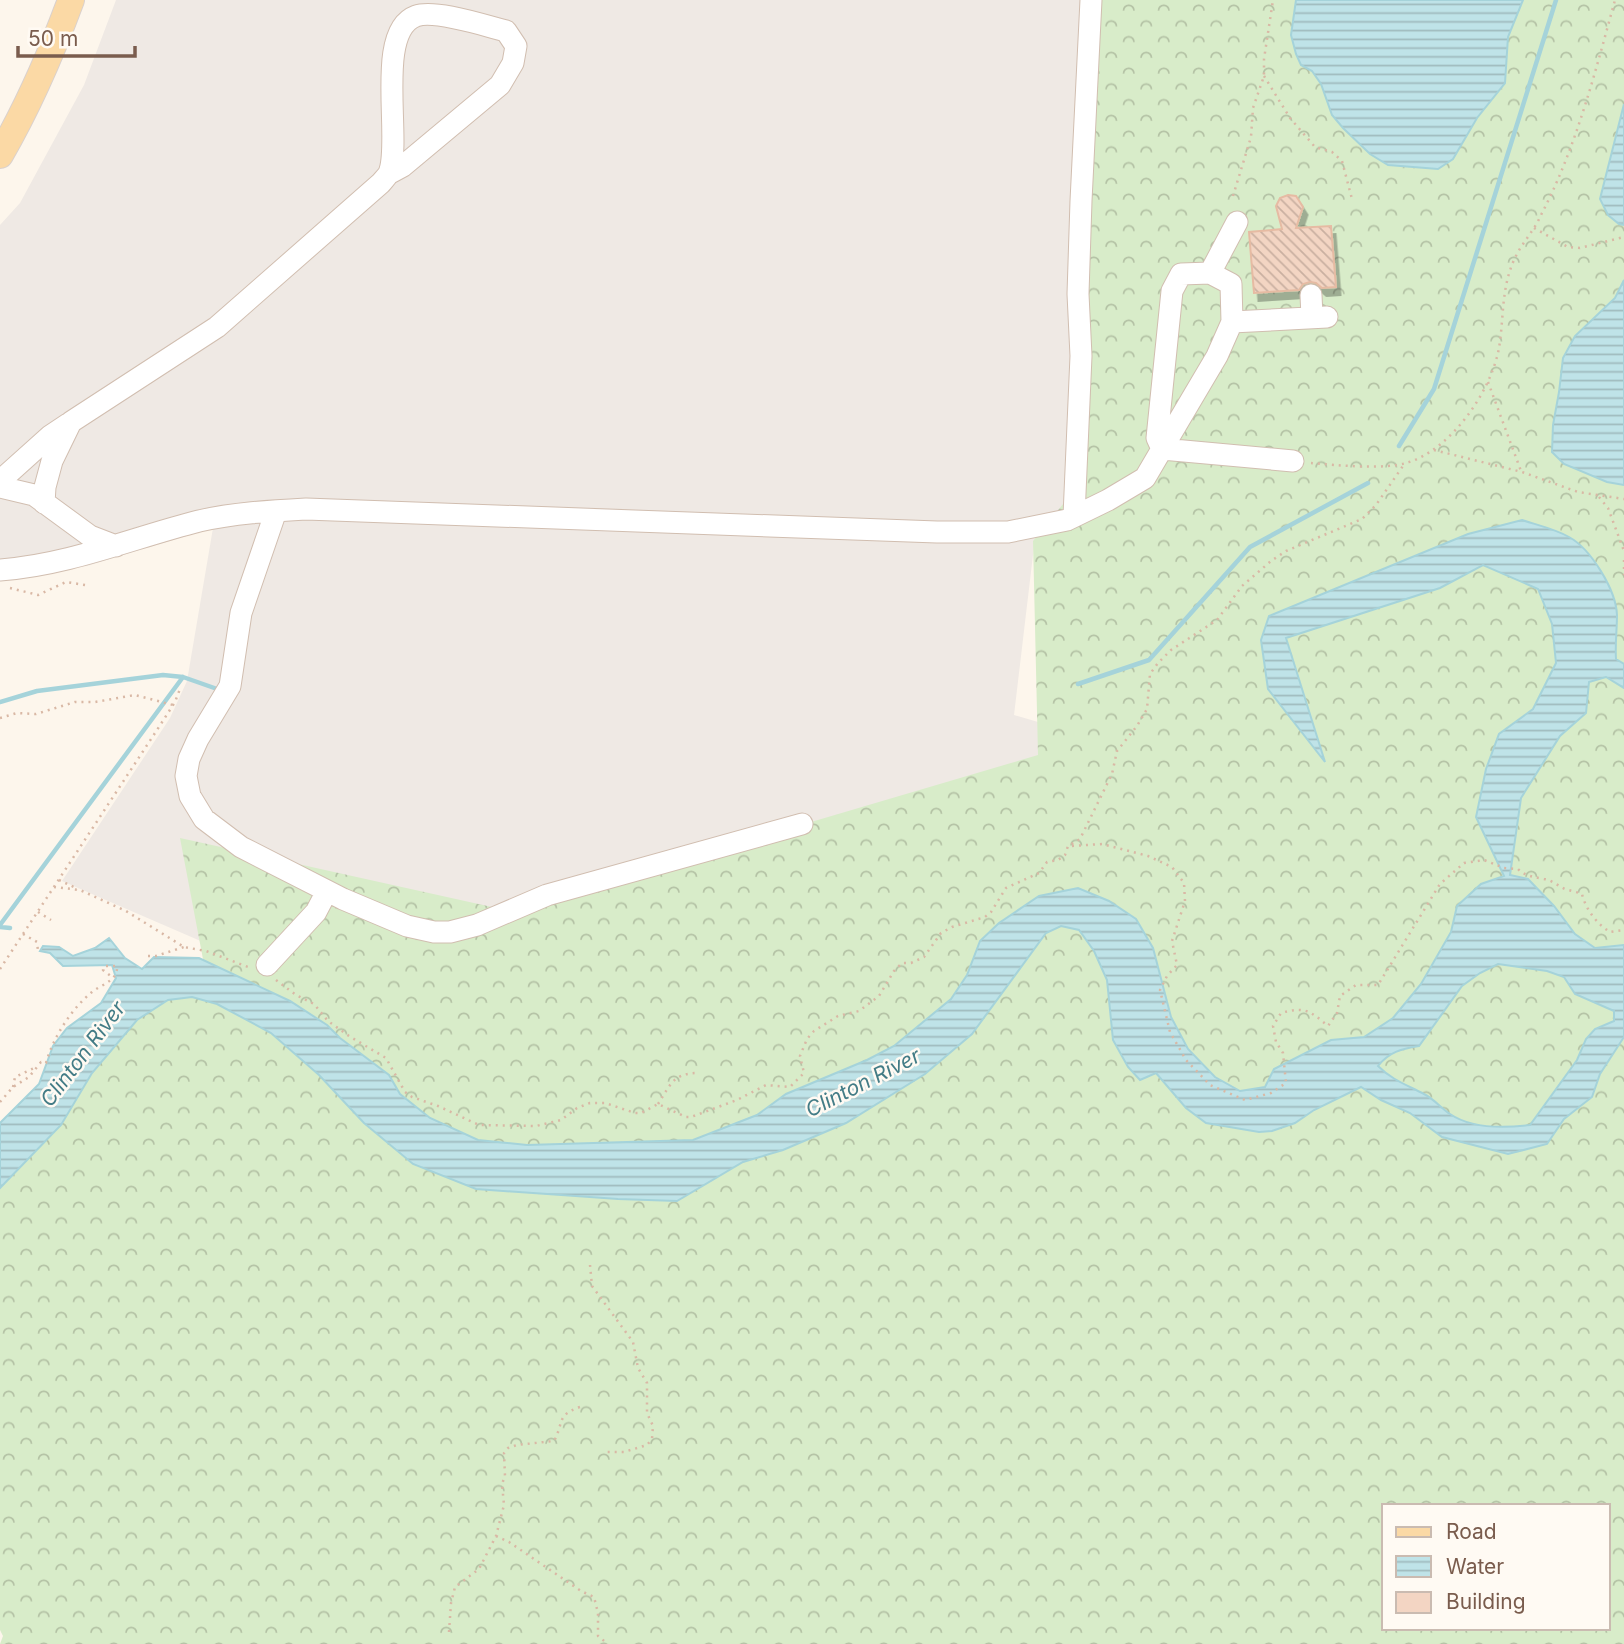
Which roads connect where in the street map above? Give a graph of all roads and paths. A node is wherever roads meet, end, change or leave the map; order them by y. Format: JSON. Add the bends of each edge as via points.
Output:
{"nodes":[{"id":1,"x":71,"y":0,"type":"edge"},
{"id":2,"x":1091,"y":0,"type":"edge"},
{"id":3,"x":1273,"y":0,"type":"edge"},
{"id":4,"x":1615,"y":0,"type":"edge"},
{"id":5,"x":1264,"y":76,"type":"junction"},
{"id":6,"x":0,"y":155,"type":"edge"},
{"id":7,"x":390,"y":173,"type":"junction"},
{"id":8,"x":1233,"y":196,"type":"dead end"},
{"id":9,"x":1352,"y":199,"type":"dead end"},
{"id":10,"x":1237,"y":222,"type":"dead end"},
{"id":11,"x":1534,"y":228,"type":"junction"},
{"id":12,"x":1624,"y":237,"type":"edge"},
{"id":13,"x":1210,"y":273,"type":"junction"},
{"id":14,"x":1311,"y":295,"type":"dead end"},
{"id":15,"x":1232,"y":322,"type":"junction"},
{"id":16,"x":1488,"y":382,"type":"junction"},
{"id":17,"x":71,"y":422,"type":"junction"},
{"id":18,"x":1162,"y":449,"type":"junction"},
{"id":19,"x":1434,"y":450,"type":"junction"},
{"id":20,"x":1293,"y":461,"type":"joint"},
{"id":21,"x":1405,"y":463,"type":"junction"},
{"id":22,"x":1522,"y":472,"type":"junction"},
{"id":23,"x":0,"y":481,"type":"edge"},
{"id":24,"x":0,"y":487,"type":"edge"},
{"id":25,"x":1597,"y":495,"type":"junction"},
{"id":26,"x":1624,"y":499,"type":"edge"},
{"id":27,"x":44,"y":503,"type":"junction"},
{"id":28,"x":276,"y":511,"type":"junction"},
{"id":29,"x":1074,"y":516,"type":"junction"},
{"id":30,"x":116,"y":546,"type":"junction"},
{"id":31,"x":1624,"y":551,"type":"edge"},
{"id":32,"x":1624,"y":560,"type":"edge"},
{"id":33,"x":1624,"y":575,"type":"edge"},
{"id":34,"x":3,"y":578,"type":"edge"},
{"id":35,"x":85,"y":585,"type":"dead end"},
{"id":36,"x":180,"y":689,"type":"dead end"},
{"id":37,"x":173,"y":705,"type":"junction"},
{"id":38,"x":0,"y":718,"type":"edge"},
{"id":39,"x":802,"y":824,"type":"dead end"},
{"id":40,"x":1068,"y":846,"type":"junction"},
{"id":41,"x":59,"y":880,"type":"junction"},
{"id":42,"x":54,"y":887,"type":"junction"},
{"id":43,"x":80,"y":890,"type":"junction"},
{"id":44,"x":327,"y":891,"type":"junction"},
{"id":45,"x":38,"y":912,"type":"junction"},
{"id":46,"x":51,"y":920,"type":"dead end"},
{"id":47,"x":1624,"y":930,"type":"edge"},
{"id":48,"x":23,"y":934,"type":"junction"},
{"id":49,"x":184,"y":947,"type":"junction"},
{"id":50,"x":38,"y":951,"type":"dead end"},
{"id":51,"x":148,"y":956,"type":"dead end"},
{"id":52,"x":0,"y":969,"type":"edge"},
{"id":53,"x":262,"y":970,"type":"junction"},
{"id":54,"x":112,"y":977,"type":"dead end"},
{"id":55,"x":34,"y":1068,"type":"junction"},
{"id":56,"x":699,"y":1073,"type":"dead end"},
{"id":57,"x":13,"y":1087,"type":"junction"},
{"id":58,"x":0,"y":1102,"type":"edge"},
{"id":59,"x":658,"y":1104,"type":"junction"},
{"id":60,"x":590,"y":1265,"type":"dead end"},
{"id":61,"x":580,"y":1407,"type":"dead end"},
{"id":62,"x":603,"y":1452,"type":"dead end"},
{"id":63,"x":496,"y":1536,"type":"junction"},
{"id":64,"x":449,"y":1632,"type":"dead end"},
{"id":65,"x":608,"y":1644,"type":"edge"}],
"edges":[{"from":1,"to":6,"type":"main road","via":[[42,74]]},
{"from":2,"to":29,"type":"lane"},
{"from":3,"to":5,"type":"path"},
{"from":4,"to":11,"type":"path","via":[[1572,145]]},
{"from":5,"to":8,"type":"path"},
{"from":5,"to":9,"type":"path","via":[[1315,147],[1342,161]]},
{"from":7,"to":7,"type":"lane","via":[[394,143],[391,58],[404,24],[416,16],[439,16],[506,31],[516,46],[513,63],[500,85]]},
{"from":7,"to":17,"type":"lane","via":[[217,327]]},
{"from":10,"to":13,"type":"lane"},
{"from":11,"to":12,"type":"path","via":[[1568,247]]},
{"from":11,"to":16,"type":"path","via":[[1506,281],[1498,350]]},
{"from":13,"to":15,"type":"lane","via":[[1231,284]]},
{"from":13,"to":18,"type":"lane","via":[[1181,274],[1172,291],[1157,438]]},
{"from":14,"to":15,"type":"lane","via":[[1320,317]]},
{"from":15,"to":18,"type":"lane"},
{"from":16,"to":19,"type":"path","via":[[1471,411]]},
{"from":16,"to":22,"type":"path"},
{"from":17,"to":23,"type":"lane"},
{"from":17,"to":27,"type":"lane","via":[[52,461]]},
{"from":18,"to":20,"type":"lane"},
{"from":18,"to":29,"type":"lane","via":[[1145,478]]},
{"from":19,"to":21,"type":"path"},
{"from":19,"to":22,"type":"path"},
{"from":20,"to":21,"type":"path","via":[[1351,466]]},
{"from":21,"to":40,"type":"path","via":[[1362,519],[1271,561],[1242,586],[1217,620],[1158,663],[1150,674],[1147,709],[1117,751],[1112,774],[1080,839]]},
{"from":22,"to":25,"type":"path"},
{"from":24,"to":27,"type":"lane","via":[[34,495]]},
{"from":25,"to":26,"type":"path"},
{"from":25,"to":31,"type":"path","via":[[1608,508]]},
{"from":27,"to":30,"type":"lane","via":[[89,536]]},
{"from":28,"to":29,"type":"lane","via":[[937,532],[1008,532]]},
{"from":28,"to":30,"type":"lane","via":[[237,513]]},
{"from":28,"to":44,"type":"lane","via":[[241,613],[230,686],[198,739],[186,776],[190,796],[204,819],[224,836]]},
{"from":30,"to":34,"type":"lane"},
{"from":32,"to":33,"type":"path"},
{"from":34,"to":35,"type":"path","via":[[38,595],[66,582]]},
{"from":36,"to":37,"type":"path"},
{"from":37,"to":38,"type":"path","via":[[135,695]]},
{"from":37,"to":41,"type":"path"},
{"from":39,"to":44,"type":"lane","via":[[547,895],[450,932],[407,926]]},
{"from":40,"to":47,"type":"path","via":[[1102,844],[1148,856],[1172,867],[1184,883],[1185,901],[1172,941],[1177,965],[1160,990],[1170,1032],[1186,1060],[1210,1085],[1245,1100],[1286,1083],[1283,1053],[1273,1026],[1281,1013],[1297,1008],[1328,1026],[1340,996],[1356,985],[1378,985],[1440,884],[1464,863],[1484,860],[1582,894],[1587,911],[1601,927],[1611,932]]},
{"from":40,"to":59,"type":"path","via":[[1065,855],[1047,862],[1039,873],[1006,888],[985,917],[941,933],[924,957],[902,963],[879,996],[859,1011],[838,1016],[814,1031],[801,1050],[804,1073],[790,1087],[766,1085],[691,1117]]},
{"from":41,"to":42,"type":"path"},
{"from":41,"to":43,"type":"path"},
{"from":42,"to":43,"type":"path"},
{"from":42,"to":45,"type":"path"},
{"from":43,"to":49,"type":"path","via":[[126,911]]},
{"from":44,"to":53,"type":"lane","via":[[316,912]]},
{"from":45,"to":46,"type":"path"},
{"from":45,"to":48,"type":"path"},
{"from":48,"to":50,"type":"path","via":[[37,942]]},
{"from":48,"to":52,"type":"path"},
{"from":49,"to":51,"type":"path"},
{"from":49,"to":53,"type":"path"},
{"from":53,"to":59,"type":"path","via":[[386,1058],[405,1092],[479,1125],[536,1126],[561,1120],[590,1103],[641,1114]]},
{"from":54,"to":55,"type":"path","via":[[86,998],[51,1047],[46,1063]]},
{"from":55,"to":57,"type":"path"},
{"from":55,"to":57,"type":"path","via":[[15,1077]]},
{"from":56,"to":59,"type":"path","via":[[676,1079]]},
{"from":57,"to":58,"type":"path"},
{"from":60,"to":62,"type":"path","via":[[592,1286],[633,1342],[638,1368],[647,1383],[646,1413],[653,1426],[647,1446]]},
{"from":61,"to":63,"type":"path","via":[[562,1417],[554,1441],[517,1445],[504,1453],[504,1505]]},
{"from":63,"to":64,"type":"path","via":[[479,1569],[454,1587]]},
{"from":63,"to":65,"type":"path","via":[[594,1597],[598,1636]]}]}
